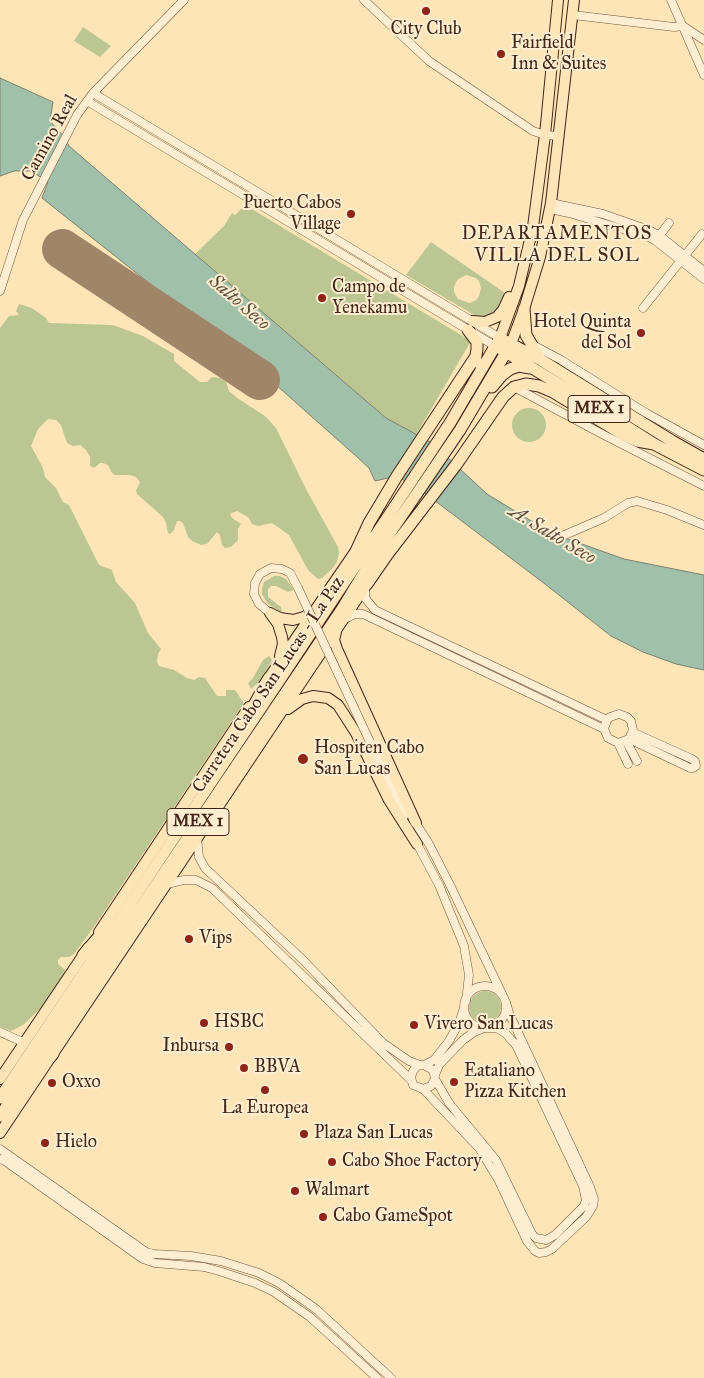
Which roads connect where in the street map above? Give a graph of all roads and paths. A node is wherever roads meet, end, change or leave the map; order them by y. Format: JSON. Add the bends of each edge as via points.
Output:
{"nodes":[{"id":1,"x":184,"y":0,"type":"edge"},
{"id":2,"x":364,"y":0,"type":"edge"},
{"id":3,"x":558,"y":0,"type":"edge"},
{"id":4,"x":574,"y":0,"type":"edge"},
{"id":5,"x":671,"y":0,"type":"edge"},
{"id":6,"x":573,"y":16,"type":"junction"},
{"id":7,"x":683,"y":26,"type":"junction"},
{"id":8,"x":704,"y":40,"type":"edge"},
{"id":9,"x":704,"y":75,"type":"edge"},
{"id":10,"x":93,"y":93,"type":"junction"},
{"id":11,"x":87,"y":101,"type":"junction"},
{"id":12,"x":545,"y":135,"type":"junction"},
{"id":13,"x":559,"y":136,"type":"junction"},
{"id":14,"x":536,"y":202,"type":"junction"},
{"id":15,"x":551,"y":206,"type":"junction"},
{"id":16,"x":669,"y":223,"type":"dead end"},
{"id":17,"x":702,"y":234,"type":"dead end"},
{"id":18,"x":658,"y":238,"type":"junction"},
{"id":19,"x":682,"y":258,"type":"junction"},
{"id":20,"x":704,"y":271,"type":"edge"},
{"id":21,"x":704,"y":279,"type":"edge"},
{"id":22,"x":0,"y":291,"type":"edge"},
{"id":23,"x":643,"y":308,"type":"dead end"},
{"id":24,"x":524,"y":309,"type":"junction"},
{"id":25,"x":470,"y":325,"type":"junction"},
{"id":26,"x":497,"y":342,"type":"junction"},
{"id":27,"x":530,"y":344,"type":"junction"},
{"id":28,"x":508,"y":348,"type":"junction"},
{"id":29,"x":476,"y":356,"type":"junction"},
{"id":30,"x":538,"y":365,"type":"junction"},
{"id":31,"x":514,"y":387,"type":"junction"},
{"id":32,"x":459,"y":408,"type":"junction"},
{"id":33,"x":458,"y":424,"type":"junction"},
{"id":34,"x":654,"y":444,"type":"junction"},
{"id":35,"x":704,"y":445,"type":"edge"},
{"id":36,"x":704,"y":459,"type":"edge"},
{"id":37,"x":704,"y":470,"type":"edge"},
{"id":38,"x":704,"y":486,"type":"edge"},
{"id":39,"x":387,"y":524,"type":"junction"},
{"id":40,"x":704,"y":524,"type":"edge"},
{"id":41,"x":560,"y":538,"type":"dead end"},
{"id":42,"x":357,"y":550,"type":"junction"},
{"id":43,"x":374,"y":558,"type":"junction"},
{"id":44,"x":366,"y":586,"type":"junction"},
{"id":45,"x":315,"y":609,"type":"junction"},
{"id":46,"x":270,"y":613,"type":"junction"},
{"id":47,"x":340,"y":624,"type":"junction"},
{"id":48,"x":474,"y":662,"type":"junction"},
{"id":49,"x":276,"y":667,"type":"junction"},
{"id":50,"x":300,"y":669,"type":"junction"},
{"id":51,"x":268,"y":678,"type":"junction"},
{"id":52,"x":569,"y":701,"type":"junction"},
{"id":53,"x":565,"y":710,"type":"junction"},
{"id":54,"x":279,"y":716,"type":"junction"},
{"id":55,"x":607,"y":720,"type":"junction"},
{"id":56,"x":604,"y":729,"type":"junction"},
{"id":57,"x":629,"y":737,"type":"junction"},
{"id":58,"x":618,"y":743,"type":"junction"},
{"id":59,"x":218,"y":772,"type":"junction"},
{"id":60,"x":392,"y":788,"type":"junction"},
{"id":61,"x":416,"y":823,"type":"junction"},
{"id":62,"x":197,"y":838,"type":"junction"},
{"id":63,"x":417,"y":844,"type":"junction"},
{"id":64,"x":144,"y":883,"type":"junction"},
{"id":65,"x":167,"y":884,"type":"junction"},
{"id":66,"x":83,"y":955,"type":"junction"},
{"id":67,"x":282,"y":956,"type":"junction"},
{"id":68,"x":314,"y":971,"type":"junction"},
{"id":69,"x":504,"y":999,"type":"junction"},
{"id":70,"x":465,"y":1003,"type":"junction"},
{"id":71,"x":487,"y":1028,"type":"junction"},
{"id":72,"x":0,"y":1032,"type":"edge"},
{"id":73,"x":25,"y":1043,"type":"junction"},
{"id":74,"x":53,"y":1054,"type":"junction"},
{"id":75,"x":422,"y":1065,"type":"junction"},
{"id":76,"x":435,"y":1077,"type":"junction"},
{"id":77,"x":0,"y":1079,"type":"edge"},
{"id":78,"x":411,"y":1080,"type":"junction"},
{"id":79,"x":423,"y":1089,"type":"junction"},
{"id":80,"x":0,"y":1098,"type":"edge"},
{"id":81,"x":0,"y":1116,"type":"edge"},
{"id":82,"x":0,"y":1133,"type":"edge"},
{"id":83,"x":0,"y":1149,"type":"edge"},
{"id":84,"x":0,"y":1159,"type":"edge"},
{"id":85,"x":377,"y":1378,"type":"edge"},
{"id":86,"x":391,"y":1378,"type":"edge"}],
"edges":[{"from":1,"to":10,"type":"street","name":"Camino Real"},
{"from":2,"to":12,"type":"street","via":[[428,61],[533,131]]},
{"from":3,"to":12,"type":"main road"},
{"from":4,"to":6,"type":"main road"},
{"from":5,"to":7,"type":"street"},
{"from":6,"to":7,"type":"street"},
{"from":6,"to":13,"type":"main road"},
{"from":7,"to":8,"type":"street"},
{"from":7,"to":9,"type":"street"},
{"from":10,"to":11,"type":"street","name":"Camino Real"},
{"from":10,"to":25,"type":"street"},
{"from":11,"to":22,"type":"street","name":"Camino Real","via":[[23,220]]},
{"from":11,"to":25,"type":"street"},
{"from":12,"to":13,"type":"street"},
{"from":12,"to":14,"type":"main road"},
{"from":13,"to":15,"type":"main road"},
{"from":14,"to":25,"type":"main road","via":[[504,310],[488,322]]},
{"from":14,"to":26,"type":"main road","via":[[519,286]]},
{"from":15,"to":18,"type":"street"},
{"from":15,"to":24,"type":"main road"},
{"from":16,"to":18,"type":"street"},
{"from":17,"to":19,"type":"street"},
{"from":18,"to":19,"type":"street"},
{"from":19,"to":20,"type":"street"},
{"from":19,"to":21,"type":"street"},
{"from":19,"to":23,"type":"street"},
{"from":24,"to":27,"type":"highway"},
{"from":24,"to":28,"type":"main road"},
{"from":25,"to":26,"type":"street"},
{"from":25,"to":29,"type":"highway","via":[[477,342]]},
{"from":26,"to":28,"type":"highway","number":"MEX 1"},
{"from":26,"to":32,"type":"highway","name":"Carretera Cabo San Lucas - La Paz","number":"MEX 1"},
{"from":27,"to":30,"type":"highway"},
{"from":27,"to":35,"type":"street"},
{"from":28,"to":30,"type":"highway","number":"MEX 1"},
{"from":28,"to":33,"type":"highway","name":"Carretera Cabo San Lucas - La Paz","number":"MEX 1"},
{"from":29,"to":32,"type":"highway"},
{"from":29,"to":42,"type":"highway","via":[[397,476]]},
{"from":30,"to":33,"type":"highway","number":"MEX 1","via":[[520,366],[505,372]]},
{"from":30,"to":34,"type":"highway","number":"MEX 1","via":[[576,394]]},
{"from":30,"to":36,"type":"highway","number":"MEX 1"},
{"from":31,"to":34,"type":"highway","via":[[526,384],[540,386],[622,434]]},
{"from":31,"to":38,"type":"street"},
{"from":31,"to":44,"type":"highway","via":[[503,397]]},
{"from":32,"to":33,"type":"highway","name":"Carretera Cabo San Lucas - La Paz","number":"MEX 1"},
{"from":33,"to":39,"type":"highway","name":"Carretera Cabo San Lucas - La Paz","number":"MEX 1"},
{"from":34,"to":37,"type":"highway","number":"MEX 1"},
{"from":39,"to":42,"type":"highway"},
{"from":39,"to":43,"type":"highway","name":"Carretera Cabo San Lucas - La Paz","number":"MEX 1"},
{"from":39,"to":59,"type":"highway","name":"Carretera Cabo San Lucas - La Paz","number":"MEX 1"},
{"from":40,"to":41,"type":"street","via":[[637,501]]},
{"from":42,"to":45,"type":"main road"},
{"from":43,"to":44,"type":"highway"},
{"from":43,"to":50,"type":"highway","name":"Carretera Cabo San Lucas - La Paz","number":"MEX 1"},
{"from":44,"to":47,"type":"main road"},
{"from":44,"to":48,"type":"street","via":[[365,598],[375,610]]},
{"from":45,"to":46,"type":"main road","via":[[293,620]]},
{"from":45,"to":49,"type":"main road"},
{"from":46,"to":49,"type":"main road","via":[[280,628],[282,639],[282,651]]},
{"from":46,"to":60,"type":"street","bridge":true,"via":[[258,604],[254,583],[260,574],[271,568],[282,569],[290,573],[298,588]]},
{"from":47,"to":48,"type":"street","via":[[352,614],[362,613]]},
{"from":47,"to":54,"type":"main road"},
{"from":47,"to":61,"type":"main road","via":[[334,640],[337,649]]},
{"from":48,"to":52,"type":"street"},
{"from":48,"to":53,"type":"street"},
{"from":49,"to":51,"type":"main road"},
{"from":50,"to":54,"type":"highway"},
{"from":50,"to":81,"type":"highway","name":"Carretera Cabo San Lucas - La Paz","number":"MEX 1"},
{"from":51,"to":59,"type":"highway"},
{"from":51,"to":66,"type":"main road"},
{"from":52,"to":53,"type":"street"},
{"from":52,"to":55,"type":"street"},
{"from":53,"to":56,"type":"street"},
{"from":54,"to":62,"type":"main road"},
{"from":54,"to":63,"type":"main road","via":[[307,697],[323,696],[334,701],[347,717],[389,800]]},
{"from":55,"to":56,"type":"street"},
{"from":55,"to":57,"type":"street","via":[[614,715],[623,715],[631,720]]},
{"from":56,"to":58,"type":"street","via":[[608,738]]},
{"from":57,"to":57,"type":"street","via":[[690,768],[696,766],[692,759]]},
{"from":57,"to":58,"type":"street"},
{"from":57,"to":58,"type":"street","via":[[632,762]]},
{"from":59,"to":64,"type":"highway","name":"Carretera Cabo San Lucas - La Paz","number":"MEX 1"},
{"from":60,"to":61,"type":"street"},
{"from":60,"to":63,"type":"street"},
{"from":61,"to":69,"type":"street","via":[[450,885]]},
{"from":62,"to":65,"type":"main road"},
{"from":62,"to":68,"type":"street","via":[[205,868]]},
{"from":63,"to":70,"type":"street","via":[[464,946],[469,975]]},
{"from":64,"to":66,"type":"highway"},
{"from":64,"to":80,"type":"highway","name":"Carretera Cabo San Lucas - La Paz","number":"MEX 1"},
{"from":65,"to":67,"type":"street","via":[[190,879],[206,884]]},
{"from":65,"to":74,"type":"main road"},
{"from":66,"to":73,"type":"main road"},
{"from":67,"to":68,"type":"street","via":[[289,956],[305,970]]},
{"from":67,"to":78,"type":"street"},
{"from":68,"to":75,"type":"street","via":[[383,1043],[409,1061]]},
{"from":69,"to":70,"type":"street","via":[[493,988],[483,987],[471,992]]},
{"from":69,"to":71,"type":"street","via":[[506,1011],[502,1020]]},
{"from":69,"to":79,"type":"street","via":[[590,1187],[594,1199],[586,1217],[552,1249],[535,1251],[526,1241],[485,1156]]},
{"from":70,"to":71,"type":"street","via":[[470,1021],[478,1027]]},
{"from":70,"to":75,"type":"street","via":[[449,1041],[434,1060]]},
{"from":71,"to":76,"type":"street","via":[[466,1038],[440,1065]]},
{"from":71,"to":76,"type":"street","via":[[497,1028],[516,1045],[583,1186],[584,1206],[555,1235],[546,1240],[532,1234],[496,1160],[449,1103]]},
{"from":72,"to":73,"type":"street"},
{"from":73,"to":77,"type":"main road"},
{"from":74,"to":81,"type":"highway"},
{"from":74,"to":82,"type":"main road"},
{"from":75,"to":76,"type":"street","via":[[432,1068]]},
{"from":75,"to":78,"type":"street","via":[[412,1071]]},
{"from":76,"to":79,"type":"street","via":[[431,1086]]},
{"from":78,"to":79,"type":"street"},
{"from":83,"to":86,"type":"street","via":[[146,1252],[221,1261],[279,1283],[316,1309]]},
{"from":84,"to":85,"type":"street","via":[[143,1259],[212,1269],[274,1292],[310,1316]]}]}
